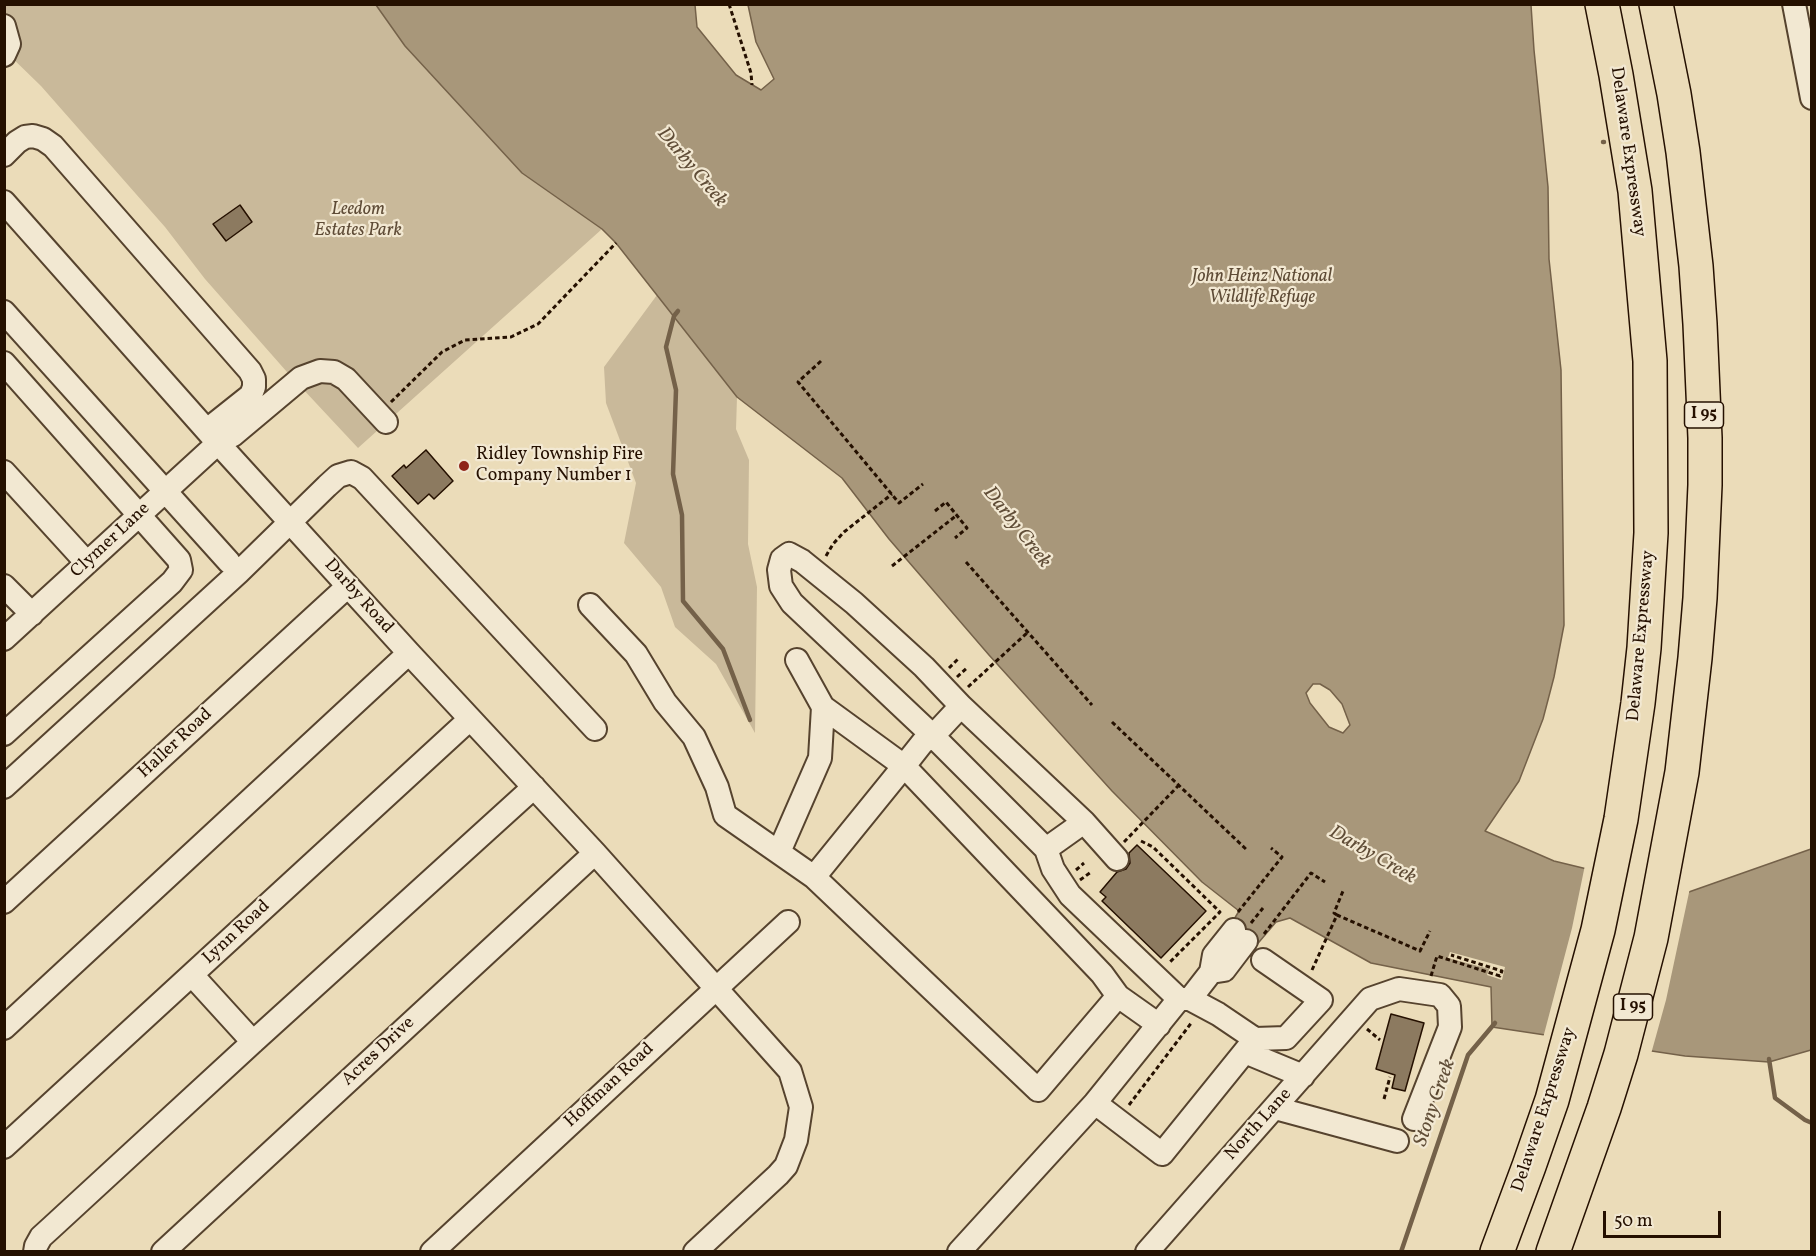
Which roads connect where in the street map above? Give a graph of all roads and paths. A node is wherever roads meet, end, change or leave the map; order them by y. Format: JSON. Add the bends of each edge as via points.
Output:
{"nodes":[{"id":1,"x":729,"y":4,"type":"edge"},
{"id":2,"x":1602,"y":4,"type":"edge"},
{"id":3,"x":1656,"y":4,"type":"edge"},
{"id":4,"x":1794,"y":4,"type":"edge"},
{"id":5,"x":4,"y":26,"type":"edge"},
{"id":6,"x":4,"y":55,"type":"edge"},
{"id":7,"x":752,"y":85,"type":"dead end"},
{"id":8,"x":1812,"y":98,"type":"edge"},
{"id":9,"x":4,"y":155,"type":"edge"},
{"id":10,"x":4,"y":202,"type":"edge"},
{"id":11,"x":616,"y":243,"type":"dead end"},
{"id":12,"x":4,"y":312,"type":"edge"},
{"id":13,"x":821,"y":361,"type":"dead end"},
{"id":14,"x":4,"y":363,"type":"edge"},
{"id":15,"x":382,"y":418,"type":"joint"},
{"id":16,"x":212,"y":436,"type":"junction"},
{"id":17,"x":4,"y":472,"type":"edge"},
{"id":18,"x":923,"y":484,"type":"dead end"},
{"id":19,"x":165,"y":491,"type":"junction"},
{"id":20,"x":892,"y":494,"type":"junction"},
{"id":21,"x":934,"y":511,"type":"dead end"},
{"id":22,"x":957,"y":515,"type":"junction"},
{"id":23,"x":139,"y":516,"type":"junction"},
{"id":24,"x":290,"y":522,"type":"junction"},
{"id":25,"x":955,"y":537,"type":"dead end"},
{"id":26,"x":229,"y":562,"type":"dead end"},
{"id":27,"x":966,"y":562,"type":"dead end"},
{"id":28,"x":87,"y":563,"type":"junction"},
{"id":29,"x":892,"y":566,"type":"dead end"},
{"id":30,"x":816,"y":573,"type":"junction"},
{"id":31,"x":4,"y":586,"type":"edge"},
{"id":32,"x":348,"y":586,"type":"junction"},
{"id":33,"x":590,"y":605,"type":"dead end"},
{"id":34,"x":32,"y":614,"type":"junction"},
{"id":35,"x":1028,"y":632,"type":"junction"},
{"id":36,"x":4,"y":639,"type":"edge"},
{"id":37,"x":409,"y":653,"type":"junction"},
{"id":38,"x":797,"y":660,"type":"dead end"},
{"id":39,"x":965,"y":697,"type":"junction"},
{"id":40,"x":1092,"y":705,"type":"dead end"},
{"id":41,"x":823,"y":707,"type":"junction"},
{"id":42,"x":470,"y":719,"type":"junction"},
{"id":43,"x":1112,"y":722,"type":"dead end"},
{"id":44,"x":595,"y":729,"type":"dead end"},
{"id":45,"x":4,"y":734,"type":"edge"},
{"id":46,"x":933,"y":736,"type":"junction"},
{"id":47,"x":904,"y":766,"type":"junction"},
{"id":48,"x":1179,"y":785,"type":"junction"},
{"id":49,"x":4,"y":787,"type":"edge"},
{"id":50,"x":534,"y":787,"type":"junction"},
{"id":51,"x":1084,"y":822,"type":"junction"},
{"id":52,"x":1132,"y":835,"type":"dead end"},
{"id":53,"x":1141,"y":841,"type":"dead end"},
{"id":54,"x":1271,"y":848,"type":"dead end"},
{"id":55,"x":1046,"y":849,"type":"junction"},
{"id":56,"x":1248,"y":851,"type":"dead end"},
{"id":57,"x":779,"y":852,"type":"junction"},
{"id":58,"x":595,"y":853,"type":"junction"},
{"id":59,"x":1117,"y":859,"type":"dead end"},
{"id":60,"x":813,"y":877,"type":"junction"},
{"id":61,"x":1325,"y":882,"type":"dead end"},
{"id":62,"x":1343,"y":891,"type":"dead end"},
{"id":63,"x":4,"y":902,"type":"edge"},
{"id":64,"x":1337,"y":915,"type":"junction"},
{"id":65,"x":788,"y":922,"type":"dead end"},
{"id":66,"x":1246,"y":929,"type":"junction"},
{"id":67,"x":1430,"y":931,"type":"dead end"},
{"id":68,"x":1451,"y":955,"type":"dead end"},
{"id":69,"x":1263,"y":960,"type":"dead end"},
{"id":70,"x":1316,"y":962,"type":"dead end"},
{"id":71,"x":1166,"y":967,"type":"dead end"},
{"id":72,"x":192,"y":975,"type":"junction"},
{"id":73,"x":716,"y":987,"type":"junction"},
{"id":74,"x":1426,"y":992,"type":"junction"},
{"id":75,"x":1118,"y":996,"type":"junction"},
{"id":76,"x":1187,"y":1006,"type":"junction"},
{"id":77,"x":1159,"y":1025,"type":"junction"},
{"id":78,"x":4,"y":1028,"type":"edge"},
{"id":79,"x":253,"y":1041,"type":"junction"},
{"id":80,"x":1250,"y":1046,"type":"junction"},
{"id":81,"x":1303,"y":1076,"type":"junction"},
{"id":82,"x":1390,"y":1077,"type":"dead end"},
{"id":83,"x":1098,"y":1099,"type":"junction"},
{"id":84,"x":1384,"y":1099,"type":"dead end"},
{"id":85,"x":1127,"y":1107,"type":"dead end"},
{"id":86,"x":1275,"y":1108,"type":"junction"},
{"id":87,"x":1414,"y":1119,"type":"dead end"},
{"id":88,"x":1397,"y":1141,"type":"dead end"},
{"id":89,"x":4,"y":1147,"type":"edge"},
{"id":90,"x":969,"y":1248,"type":"edge"},
{"id":91,"x":35,"y":1251,"type":"edge"},
{"id":92,"x":162,"y":1251,"type":"edge"},
{"id":93,"x":432,"y":1251,"type":"edge"},
{"id":94,"x":695,"y":1251,"type":"edge"},
{"id":95,"x":1147,"y":1251,"type":"edge"},
{"id":96,"x":1497,"y":1251,"type":"edge"},
{"id":97,"x":1553,"y":1251,"type":"edge"}],
"edges":[{"from":1,"to":7,"type":"path"},
{"from":2,"to":96,"type":"highway","name":"Delaware Expressway","via":[[1635,191],[1646,305],[1652,418],[1644,648],[1621,819],[1584,986],[1551,1100]]},
{"from":3,"to":97,"type":"highway","number":"I 95","via":[[1674,94],[1700,324],[1705,438],[1697,638],[1682,772],[1651,938],[1604,1108]]},
{"from":4,"to":8,"type":"street"},
{"from":5,"to":6,"type":"street","via":[[9,44]]},
{"from":9,"to":16,"type":"street","via":[[25,137],[43,139],[52,146],[250,371],[254,379],[251,395]]},
{"from":10,"to":16,"type":"street","name":"Darby Road"},
{"from":11,"to":15,"type":"path","via":[[538,324],[511,337],[465,340],[442,352]]},
{"from":12,"to":19,"type":"street"},
{"from":13,"to":20,"type":"path","via":[[798,382]]},
{"from":14,"to":23,"type":"street"},
{"from":15,"to":16,"type":"street","via":[[346,379],[334,372],[320,371],[301,378],[233,435]]},
{"from":16,"to":19,"type":"street","name":"Clymer Lane"},
{"from":16,"to":24,"type":"street","name":"Darby Road"},
{"from":17,"to":28,"type":"street"},
{"from":18,"to":20,"type":"path","via":[[900,502]]},
{"from":19,"to":23,"type":"street","name":"Clymer Lane"},
{"from":19,"to":26,"type":"street"},
{"from":20,"to":30,"type":"path","via":[[842,534]]},
{"from":21,"to":22,"type":"path","via":[[946,502]]},
{"from":22,"to":25,"type":"path","via":[[967,528]]},
{"from":22,"to":29,"type":"path"},
{"from":23,"to":28,"type":"street","name":"Clymer Lane"},
{"from":23,"to":45,"type":"street","via":[[179,560],[181,570]]},
{"from":24,"to":32,"type":"street","name":"Darby Road"},
{"from":24,"to":44,"type":"street","via":[[338,477],[351,472],[362,478]]},
{"from":24,"to":49,"type":"street"},
{"from":27,"to":35,"type":"path"},
{"from":28,"to":34,"type":"street","name":"Clymer Lane"},
{"from":30,"to":39,"type":"street","via":[[924,667]]},
{"from":30,"to":46,"type":"street","via":[[789,554],[782,559],[779,570],[781,586],[812,623]]},
{"from":31,"to":34,"type":"street"},
{"from":32,"to":37,"type":"street","name":"Darby Road"},
{"from":32,"to":63,"type":"street","name":"Haller Road"},
{"from":33,"to":57,"type":"street","via":[[636,654],[665,702],[694,737],[725,815]]},
{"from":34,"to":36,"type":"street","name":"Clymer Lane"},
{"from":35,"to":39,"type":"path"},
{"from":35,"to":40,"type":"path"},
{"from":37,"to":42,"type":"street","name":"Darby Road"},
{"from":37,"to":78,"type":"street"},
{"from":38,"to":41,"type":"street"},
{"from":39,"to":46,"type":"street"},
{"from":39,"to":51,"type":"street"},
{"from":41,"to":47,"type":"street"},
{"from":41,"to":57,"type":"street","via":[[820,758]]},
{"from":42,"to":50,"type":"street","name":"Darby Road"},
{"from":42,"to":72,"type":"street","name":"Lynn Road"},
{"from":43,"to":48,"type":"path"},
{"from":46,"to":47,"type":"street","via":[[923,742]]},
{"from":46,"to":55,"type":"street"},
{"from":47,"to":60,"type":"street"},
{"from":47,"to":75,"type":"street","via":[[1102,974]]},
{"from":48,"to":52,"type":"path"},
{"from":48,"to":56,"type":"path"},
{"from":50,"to":58,"type":"street","name":"Darby Road"},
{"from":50,"to":79,"type":"street"},
{"from":51,"to":55,"type":"street"},
{"from":51,"to":59,"type":"street"},
{"from":53,"to":71,"type":"path","via":[[1220,912]]},
{"from":54,"to":66,"type":"path","via":[[1282,857]]},
{"from":55,"to":76,"type":"street","via":[[1053,869],[1070,895]]},
{"from":57,"to":60,"type":"street"},
{"from":58,"to":73,"type":"street","name":"Darby Road"},
{"from":58,"to":92,"type":"street","name":"Acres Drive"},
{"from":60,"to":75,"type":"street","via":[[1038,1090]]},
{"from":61,"to":66,"type":"path","via":[[1311,873]]},
{"from":62,"to":64,"type":"path","via":[[1334,913]]},
{"from":64,"to":67,"type":"path","via":[[1420,951]]},
{"from":64,"to":70,"type":"path"},
{"from":65,"to":73,"type":"street","name":"Hoffman Road"},
{"from":66,"to":76,"type":"street","via":[[1224,970],[1211,972]]},
{"from":68,"to":74,"type":"path","via":[[1502,971],[1500,976],[1437,956]]},
{"from":69,"to":80,"type":"street","via":[[1321,1000],[1286,1038]]},
{"from":72,"to":79,"type":"street"},
{"from":72,"to":89,"type":"street","name":"Lynn Road"},
{"from":73,"to":93,"type":"street","name":"Hoffman Road"},
{"from":73,"to":94,"type":"street","name":"Darby Road","via":[[790,1071],[801,1115],[786,1166]]},
{"from":74,"to":81,"type":"street","name":"North Lane","via":[[1399,988],[1369,1018],[1333,1041]]},
{"from":74,"to":87,"type":"street","via":[[1440,994],[1449,1006],[1450,1027]]},
{"from":75,"to":77,"type":"street"},
{"from":76,"to":77,"type":"street"},
{"from":76,"to":80,"type":"street","via":[[1218,1014]]},
{"from":76,"to":85,"type":"path"},
{"from":77,"to":83,"type":"street"},
{"from":79,"to":91,"type":"street","via":[[47,1232]]},
{"from":80,"to":81,"type":"street"},
{"from":80,"to":83,"type":"street","via":[[1162,1154]]},
{"from":81,"to":86,"type":"street","name":"North Lane"},
{"from":82,"to":84,"type":"path"},
{"from":83,"to":90,"type":"street"},
{"from":86,"to":88,"type":"street"},
{"from":86,"to":95,"type":"street","name":"North Lane"}]}
